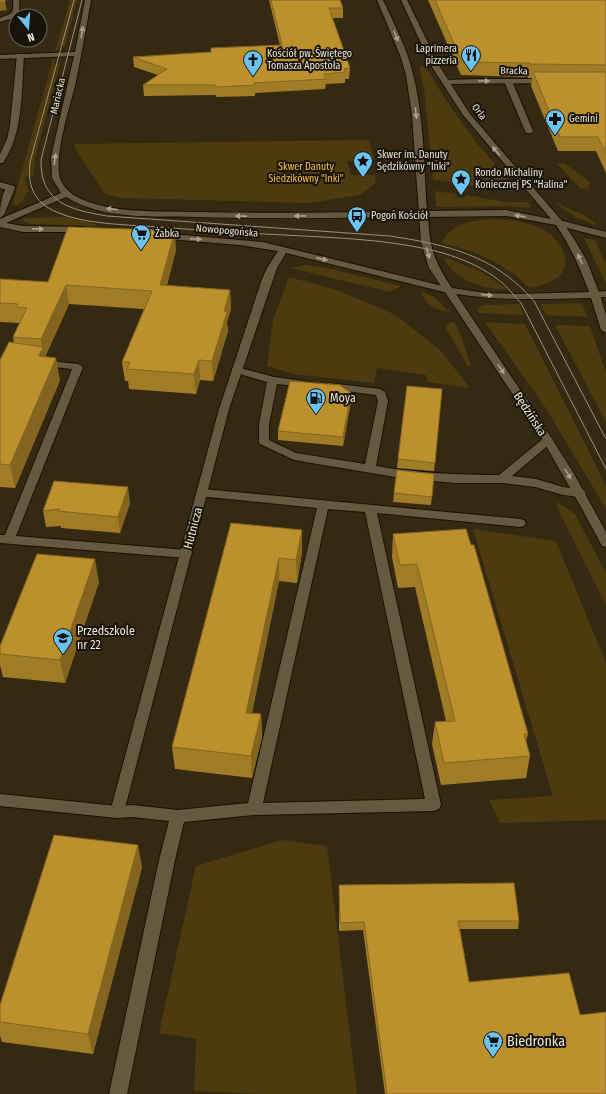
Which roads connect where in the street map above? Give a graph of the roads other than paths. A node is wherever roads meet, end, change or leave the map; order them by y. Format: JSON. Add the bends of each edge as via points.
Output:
{"nodes":[{"id":1,"x":16,"y":0,"type":"edge"},
{"id":2,"x":88,"y":0,"type":"edge"},
{"id":3,"x":380,"y":0,"type":"edge"},
{"id":4,"x":404,"y":0,"type":"edge"},
{"id":5,"x":0,"y":20,"type":"edge"},
{"id":6,"x":78,"y":54,"type":"junction"},
{"id":7,"x":20,"y":56,"type":"junction"},
{"id":8,"x":0,"y":57,"type":"edge"},
{"id":9,"x":508,"y":81,"type":"junction"},
{"id":10,"x":553,"y":81,"type":"edge"},
{"id":11,"x":445,"y":82,"type":"junction"},
{"id":12,"x":529,"y":131,"type":"dead end"},
{"id":13,"x":0,"y":161,"type":"edge"},
{"id":14,"x":0,"y":185,"type":"edge"},
{"id":15,"x":66,"y":194,"type":"junction"},
{"id":16,"x":423,"y":214,"type":"junction"},
{"id":17,"x":0,"y":215,"type":"edge"},
{"id":18,"x":0,"y":223,"type":"edge"},
{"id":19,"x":559,"y":223,"type":"junction"},
{"id":20,"x":92,"y":231,"type":"edge"},
{"id":21,"x":147,"y":235,"type":"edge"},
{"id":22,"x":606,"y":235,"type":"edge"},
{"id":23,"x":284,"y":250,"type":"junction"},
{"id":24,"x":448,"y":290,"type":"junction"},
{"id":25,"x":606,"y":294,"type":"edge"},
{"id":26,"x":596,"y":295,"type":"junction"},
{"id":27,"x":606,"y":330,"type":"edge"},
{"id":28,"x":33,"y":362,"type":"edge"},
{"id":29,"x":237,"y":370,"type":"junction"},
{"id":30,"x":273,"y":380,"type":"junction"},
{"id":31,"x":548,"y":440,"type":"junction"},
{"id":32,"x":370,"y":469,"type":"junction"},
{"id":33,"x":502,"y":479,"type":"junction"},
{"id":34,"x":202,"y":493,"type":"junction"},
{"id":35,"x":580,"y":493,"type":"junction"},
{"id":36,"x":323,"y":505,"type":"junction"},
{"id":37,"x":370,"y":510,"type":"junction"},
{"id":38,"x":520,"y":523,"type":"dead end"},
{"id":39,"x":5,"y":539,"type":"edge"},
{"id":40,"x":606,"y":542,"type":"edge"},
{"id":41,"x":186,"y":554,"type":"junction"},
{"id":42,"x":0,"y":800,"type":"edge"},
{"id":43,"x":254,"y":809,"type":"junction"},
{"id":44,"x":117,"y":812,"type":"junction"},
{"id":45,"x":178,"y":816,"type":"junction"},
{"id":46,"x":118,"y":1094,"type":"edge"}],
"edges":[{"from":1,"to":5,"type":"street","via":[[17,10],[14,15]]},
{"from":6,"to":2,"type":"street","name":"Mariacka","one_way":true},
{"from":3,"to":16,"type":"street","one_way":true,"via":[[410,75],[416,115]]},
{"from":4,"to":11,"type":"street","name":"Orla"},
{"from":6,"to":7,"type":"street"},
{"from":15,"to":6,"type":"street","name":"Mariacka","one_way":true,"via":[[54,172],[55,157]]},
{"from":7,"to":8,"type":"street"},
{"from":7,"to":13,"type":"street","via":[[17,112],[8,146]]},
{"from":9,"to":10,"type":"street","name":"Bracka"},
{"from":11,"to":9,"type":"street","name":"Bracka","one_way":true},
{"from":9,"to":12,"type":"street"},
{"from":19,"to":11,"type":"street","name":"Orla","one_way":true,"via":[[472,121]]},
{"from":14,"to":17,"type":"street","via":[[11,188]]},
{"from":16,"to":15,"type":"street","name":"Nowopogońska","one_way":true,"via":[[265,216],[132,211],[92,206]]},
{"from":15,"to":18,"type":"street"},
{"from":19,"to":16,"type":"street","name":"Nowopogońska","one_way":true,"via":[[506,213]]},
{"from":16,"to":24,"type":"street","name":"Będzińska","one_way":true,"via":[[429,257]]},
{"from":18,"to":20,"type":"street","one_way":true,"via":[[23,229]]},
{"from":19,"to":22,"type":"street","name":"Nowopogońska"},
{"from":26,"to":19,"type":"street","name":"Orla","one_way":true,"via":[[572,242]]},
{"from":21,"to":23,"type":"street","name":"Nowopogońska","one_way":true,"via":[[238,242]]},
{"from":23,"to":24,"type":"street","name":"Nowopogońska","one_way":true},
{"from":23,"to":29,"type":"street","name":"Hutnicza","via":[[267,279]]},
{"from":24,"to":26,"type":"street","name":"Nowopogońska","one_way":true,"via":[[486,296]]},
{"from":24,"to":31,"type":"street","name":"Będzińska","one_way":true},
{"from":25,"to":26,"type":"street","name":"Nowopogońska"},
{"from":26,"to":27,"type":"street"},
{"from":28,"to":39,"type":"street","via":[[78,367]]},
{"from":29,"to":30,"type":"street"},
{"from":29,"to":34,"type":"street","name":"Hutnicza"},
{"from":30,"to":32,"type":"street","via":[[264,424],[264,442],[294,456]]},
{"from":30,"to":32,"type":"street","via":[[380,392],[383,401]]},
{"from":31,"to":33,"type":"street"},
{"from":31,"to":35,"type":"street","name":"Będzińska","one_way":true},
{"from":32,"to":33,"type":"street","via":[[456,479]]},
{"from":33,"to":35,"type":"street","via":[[536,483]]},
{"from":34,"to":36,"type":"street"},
{"from":34,"to":41,"type":"street","name":"Hutnicza"},
{"from":35,"to":40,"type":"street","name":"Będzińska"},
{"from":36,"to":37,"type":"street"},
{"from":36,"to":43,"type":"street"},
{"from":37,"to":38,"type":"street"},
{"from":37,"to":43,"type":"street","via":[[434,805]]},
{"from":39,"to":41,"type":"street"},
{"from":41,"to":44,"type":"street","name":"Hutnicza"},
{"from":42,"to":44,"type":"street"},
{"from":43,"to":45,"type":"street"},
{"from":44,"to":45,"type":"street"},
{"from":45,"to":46,"type":"street"}]}
